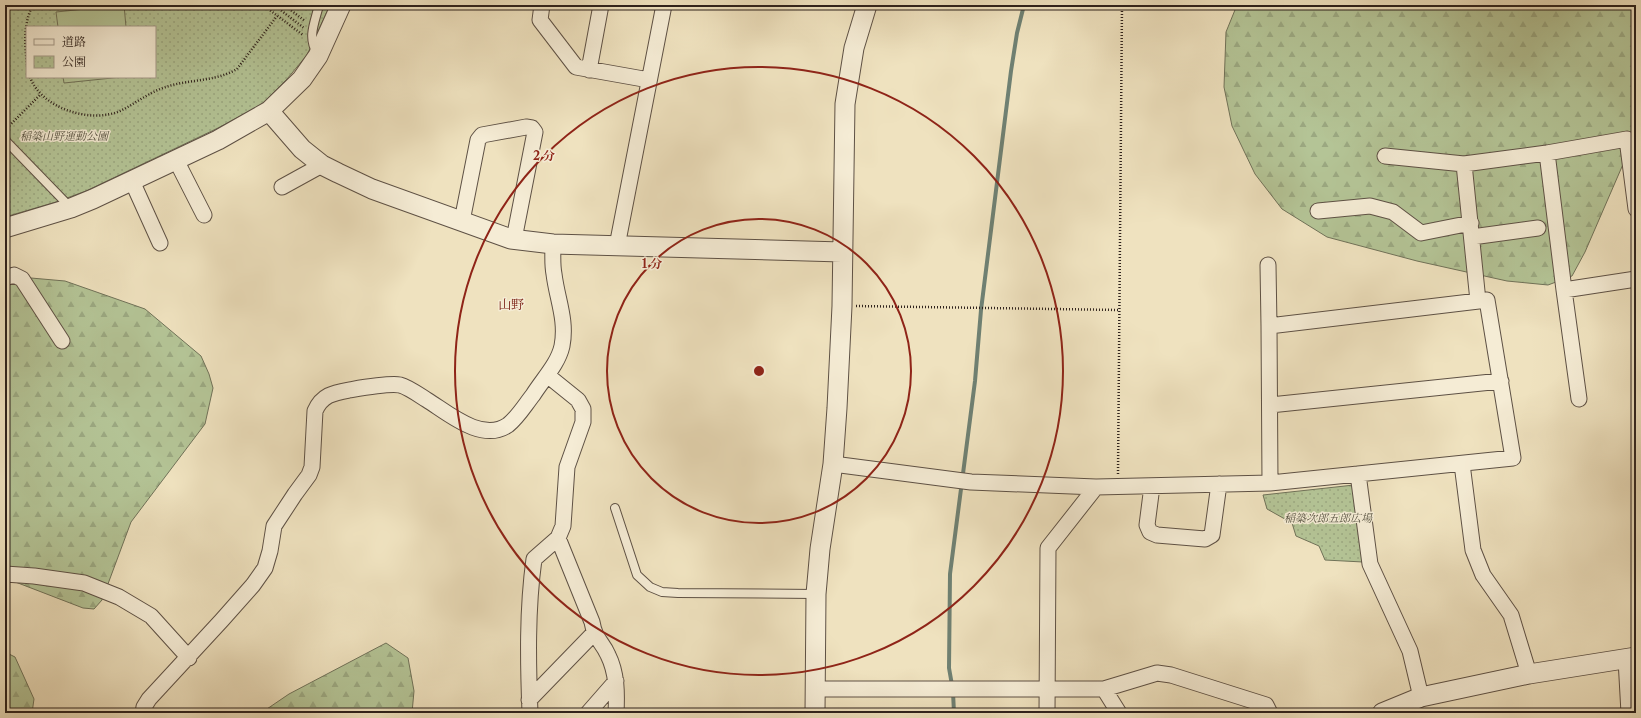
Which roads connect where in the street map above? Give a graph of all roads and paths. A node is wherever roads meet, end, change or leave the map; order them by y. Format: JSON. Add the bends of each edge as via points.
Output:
{"nodes":[{"id":1,"x":33,"y":5,"type":"edge"},
{"id":2,"x":263,"y":5,"type":"edge"},
{"id":3,"x":274,"y":5,"type":"edge"},
{"id":4,"x":284,"y":5,"type":"edge"},
{"id":5,"x":320,"y":5,"type":"edge"},
{"id":6,"x":341,"y":5,"type":"edge"},
{"id":7,"x":542,"y":5,"type":"edge"},
{"id":8,"x":601,"y":5,"type":"edge"},
{"id":9,"x":664,"y":5,"type":"edge"},
{"id":10,"x":866,"y":5,"type":"edge"},
{"id":11,"x":1122,"y":5,"type":"edge"},
{"id":12,"x":277,"y":16,"type":"junction"},
{"id":13,"x":26,"y":26,"type":"edge"},
{"id":14,"x":314,"y":39,"type":"junction"},
{"id":15,"x":589,"y":70,"type":"junction"},
{"id":16,"x":30,"y":78,"type":"edge"},
{"id":17,"x":649,"y":80,"type":"junction"},
{"id":18,"x":42,"y":94,"type":"junction"},
{"id":19,"x":269,"y":111,"type":"junction"},
{"id":20,"x":5,"y":130,"type":"edge"},
{"id":21,"x":1632,"y":139,"type":"edge"},
{"id":22,"x":5,"y":140,"type":"edge"},
{"id":23,"x":1547,"y":153,"type":"junction"},
{"id":24,"x":1385,"y":156,"type":"dead end"},
{"id":25,"x":176,"y":160,"type":"junction"},
{"id":26,"x":1464,"y":164,"type":"junction"},
{"id":27,"x":322,"y":165,"type":"junction"},
{"id":28,"x":132,"y":181,"type":"junction"},
{"id":29,"x":282,"y":188,"type":"dead end"},
{"id":30,"x":71,"y":208,"type":"junction"},
{"id":31,"x":1636,"y":209,"type":"edge"},
{"id":32,"x":1318,"y":212,"type":"dead end"},
{"id":33,"x":204,"y":215,"type":"dead end"},
{"id":34,"x":462,"y":221,"type":"junction"},
{"id":35,"x":5,"y":228,"type":"edge"},
{"id":36,"x":1538,"y":228,"type":"dead end"},
{"id":37,"x":1472,"y":230,"type":"junction"},
{"id":38,"x":514,"y":239,"type":"junction"},
{"id":39,"x":160,"y":243,"type":"dead end"},
{"id":40,"x":553,"y":244,"type":"junction"},
{"id":41,"x":617,"y":246,"type":"junction"},
{"id":42,"x":842,"y":252,"type":"junction"},
{"id":43,"x":1268,"y":265,"type":"dead end"},
{"id":44,"x":5,"y":278,"type":"edge"},
{"id":45,"x":1636,"y":278,"type":"edge"},
{"id":46,"x":1564,"y":290,"type":"junction"},
{"id":47,"x":1478,"y":301,"type":"junction"},
{"id":48,"x":842,"y":306,"type":"junction"},
{"id":49,"x":1120,"y":310,"type":"junction"},
{"id":50,"x":1269,"y":326,"type":"junction"},
{"id":51,"x":62,"y":341,"type":"dead end"},
{"id":52,"x":547,"y":375,"type":"junction"},
{"id":53,"x":1501,"y":381,"type":"junction"},
{"id":54,"x":1579,"y":399,"type":"dead end"},
{"id":55,"x":1270,"y":405,"type":"junction"},
{"id":56,"x":833,"y":464,"type":"junction"},
{"id":57,"x":1462,"y":464,"type":"junction"},
{"id":58,"x":1358,"y":474,"type":"junction"},
{"id":59,"x":1270,"y":483,"type":"junction"},
{"id":60,"x":1219,"y":484,"type":"junction"},
{"id":61,"x":1152,"y":486,"type":"junction"},
{"id":62,"x":1118,"y":487,"type":"junction"},
{"id":63,"x":1096,"y":488,"type":"junction"},
{"id":64,"x":615,"y":508,"type":"dead end"},
{"id":65,"x":558,"y":538,"type":"junction"},
{"id":66,"x":5,"y":574,"type":"edge"},
{"id":67,"x":816,"y":594,"type":"junction"},
{"id":68,"x":593,"y":634,"type":"junction"},
{"id":69,"x":189,"y":658,"type":"junction"},
{"id":70,"x":1631,"y":658,"type":"edge"},
{"id":71,"x":1529,"y":674,"type":"junction"},
{"id":72,"x":616,"y":681,"type":"junction"},
{"id":73,"x":816,"y":689,"type":"junction"},
{"id":74,"x":1104,"y":689,"type":"junction"},
{"id":75,"x":1046,"y":690,"type":"junction"},
{"id":76,"x":1421,"y":697,"type":"junction"},
{"id":77,"x":529,"y":707,"type":"edge"},
{"id":78,"x":143,"y":713,"type":"edge"},
{"id":79,"x":588,"y":713,"type":"edge"},
{"id":80,"x":616,"y":713,"type":"edge"},
{"id":81,"x":815,"y":713,"type":"edge"},
{"id":82,"x":1046,"y":713,"type":"edge"},
{"id":83,"x":1119,"y":713,"type":"edge"},
{"id":84,"x":1270,"y":713,"type":"edge"},
{"id":85,"x":1382,"y":713,"type":"edge"},
{"id":86,"x":1629,"y":713,"type":"edge"}],
"edges":[{"from":1,"to":13,"type":"path"},
{"from":2,"to":12,"type":"path"},
{"from":3,"to":14,"type":"path"},
{"from":4,"to":14,"type":"path"},
{"from":5,"to":14,"type":"lane"},
{"from":6,"to":14,"type":"street"},
{"from":7,"to":15,"type":"street","via":[[540,20],[576,67]]},
{"from":8,"to":15,"type":"street"},
{"from":9,"to":17,"type":"street"},
{"from":10,"to":42,"type":"street","via":[[854,48],[845,104]]},
{"from":11,"to":49,"type":"path"},
{"from":12,"to":14,"type":"path"},
{"from":12,"to":18,"type":"path","via":[[232,72],[219,78],[164,87],[109,115],[81,114],[68,110]]},
{"from":14,"to":19,"type":"street","via":[[302,79]]},
{"from":15,"to":17,"type":"street"},
{"from":16,"to":18,"type":"path"},
{"from":17,"to":41,"type":"street"},
{"from":18,"to":20,"type":"path"},
{"from":19,"to":25,"type":"street"},
{"from":19,"to":27,"type":"street","via":[[302,149]]},
{"from":21,"to":23,"type":"street"},
{"from":21,"to":31,"type":"street"},
{"from":22,"to":30,"type":"lane"},
{"from":23,"to":26,"type":"street"},
{"from":23,"to":46,"type":"street"},
{"from":24,"to":26,"type":"street"},
{"from":25,"to":28,"type":"street"},
{"from":25,"to":33,"type":"street"},
{"from":26,"to":37,"type":"street"},
{"from":27,"to":29,"type":"street"},
{"from":27,"to":34,"type":"street","via":[[372,189]]},
{"from":28,"to":30,"type":"street"},
{"from":28,"to":39,"type":"street"},
{"from":30,"to":35,"type":"street"},
{"from":32,"to":37,"type":"street","via":[[1370,206],[1393,212],[1421,233]]},
{"from":34,"to":38,"type":"street"},
{"from":34,"to":38,"type":"street","via":[[478,140],[482,135],[532,128],[535,132]]},
{"from":36,"to":37,"type":"street"},
{"from":37,"to":47,"type":"street"},
{"from":38,"to":40,"type":"street"},
{"from":40,"to":41,"type":"street"},
{"from":40,"to":52,"type":"street","via":[[554,274],[563,325],[562,345],[558,358]]},
{"from":41,"to":42,"type":"street"},
{"from":42,"to":48,"type":"street"},
{"from":43,"to":50,"type":"street"},
{"from":44,"to":51,"type":"street","via":[[14,276],[22,279]]},
{"from":45,"to":46,"type":"street"},
{"from":46,"to":54,"type":"street"},
{"from":47,"to":50,"type":"street"},
{"from":47,"to":53,"type":"street","via":[[1487,300]]},
{"from":48,"to":49,"type":"path"},
{"from":48,"to":56,"type":"street"},
{"from":49,"to":62,"type":"path"},
{"from":50,"to":55,"type":"street"},
{"from":52,"to":65,"type":"street","via":[[578,400],[583,409],[583,422],[567,467],[563,526]]},
{"from":52,"to":69,"type":"street","via":[[518,416],[507,426],[484,431],[474,428],[400,385],[331,393],[315,410],[312,467],[274,526],[265,568]]},
{"from":53,"to":55,"type":"street"},
{"from":53,"to":57,"type":"street","via":[[1513,458]]},
{"from":55,"to":59,"type":"street"},
{"from":56,"to":63,"type":"street","via":[[971,482]]},
{"from":56,"to":67,"type":"street"},
{"from":57,"to":58,"type":"street"},
{"from":57,"to":71,"type":"street","via":[[1474,550],[1483,575],[1511,615]]},
{"from":58,"to":59,"type":"street"},
{"from":58,"to":76,"type":"street","via":[[1370,564],[1410,651]]},
{"from":59,"to":60,"type":"street"},
{"from":60,"to":61,"type":"street"},
{"from":60,"to":61,"type":"street","via":[[1212,535],[1204,539],[1157,535],[1150,532],[1147,525]]},
{"from":61,"to":62,"type":"street"},
{"from":62,"to":63,"type":"street"},
{"from":63,"to":75,"type":"street","via":[[1048,548]]},
{"from":64,"to":67,"type":"lane","via":[[636,575],[650,587],[662,592],[678,593]]},
{"from":65,"to":68,"type":"street","via":[[592,622]]},
{"from":65,"to":77,"type":"street","via":[[534,559],[528,665]]},
{"from":66,"to":69,"type":"street","via":[[84,583],[119,597],[151,616]]},
{"from":67,"to":73,"type":"street"},
{"from":68,"to":72,"type":"street","via":[[608,655]]},
{"from":68,"to":77,"type":"street"},
{"from":69,"to":78,"type":"street","via":[[149,699]]},
{"from":70,"to":71,"type":"street"},
{"from":70,"to":86,"type":"street"},
{"from":71,"to":76,"type":"street"},
{"from":72,"to":79,"type":"street"},
{"from":72,"to":80,"type":"street"},
{"from":73,"to":75,"type":"street"},
{"from":73,"to":81,"type":"street"},
{"from":74,"to":75,"type":"street"},
{"from":74,"to":83,"type":"street"},
{"from":74,"to":84,"type":"street","via":[[1157,673],[1171,675],[1266,705]]},
{"from":75,"to":82,"type":"street"},
{"from":76,"to":85,"type":"street"}]}
